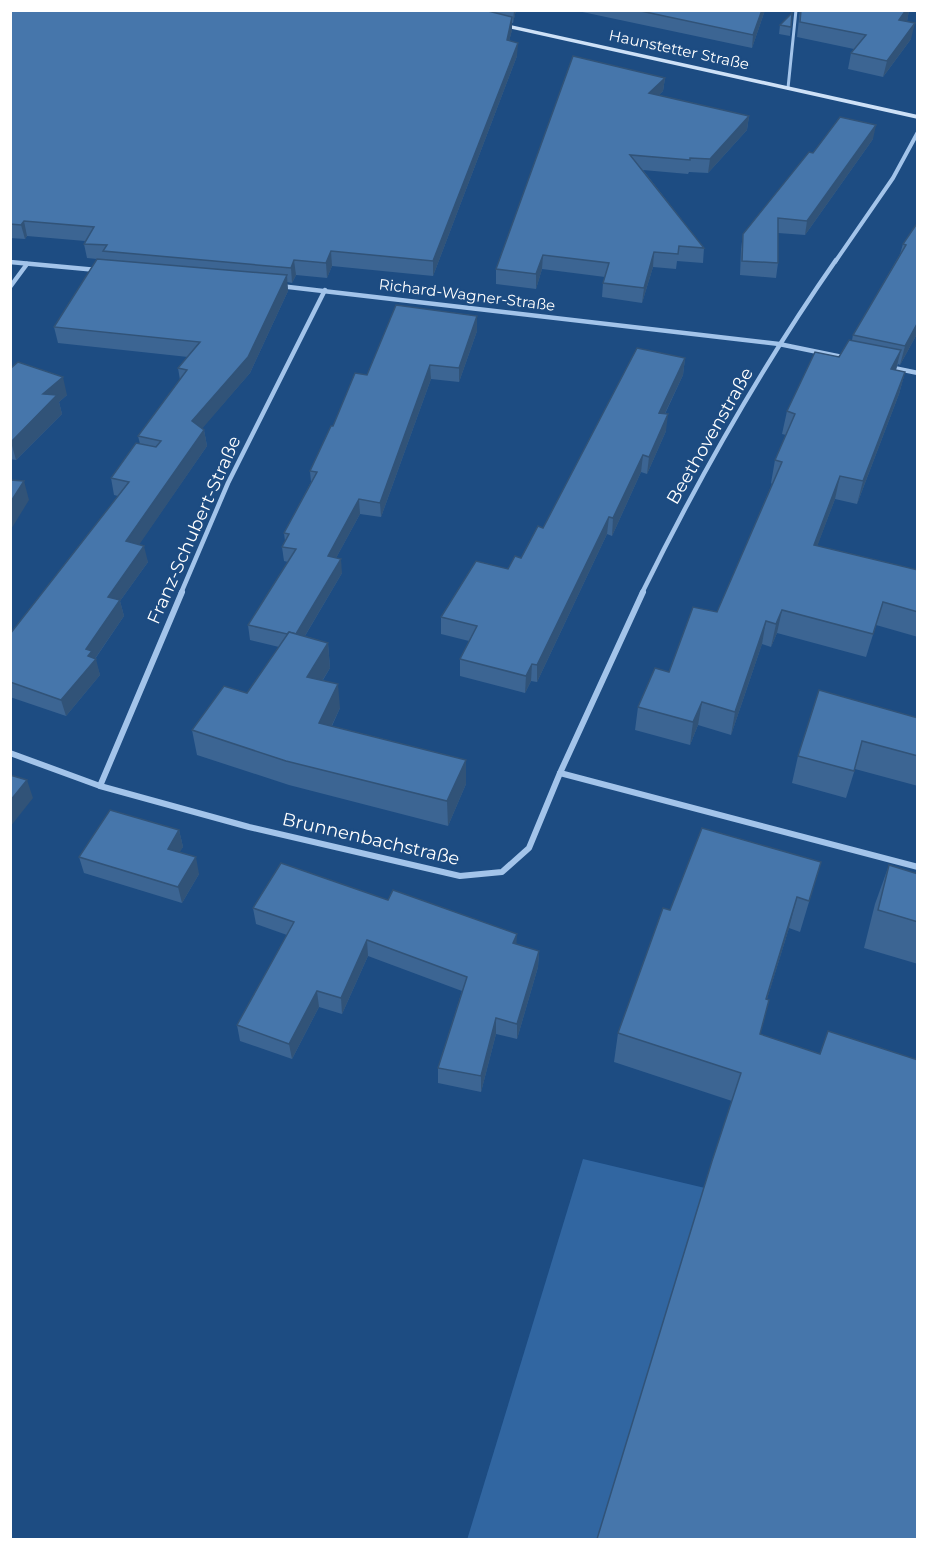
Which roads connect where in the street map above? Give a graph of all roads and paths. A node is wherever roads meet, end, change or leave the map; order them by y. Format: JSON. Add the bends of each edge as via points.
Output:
{"nodes":[{"id":1,"x":796,"y":10,"type":"edge"},
{"id":2,"x":492,"y":23,"type":"edge"},
{"id":3,"x":788,"y":88,"type":"junction"},
{"id":4,"x":918,"y":117,"type":"edge"},
{"id":5,"x":918,"y":132,"type":"edge"},
{"id":6,"x":10,"y":262,"type":"edge"},
{"id":7,"x":27,"y":264,"type":"junction"},
{"id":8,"x":104,"y":271,"type":"edge"},
{"id":9,"x":278,"y":286,"type":"edge"},
{"id":10,"x":10,"y":287,"type":"edge"},
{"id":11,"x":325,"y":290,"type":"junction"},
{"id":12,"x":779,"y":344,"type":"junction"},
{"id":13,"x":857,"y":361,"type":"edge"},
{"id":14,"x":879,"y":365,"type":"edge"},
{"id":15,"x":918,"y":373,"type":"edge"},
{"id":16,"x":10,"y":753,"type":"edge"},
{"id":17,"x":560,"y":773,"type":"junction"},
{"id":18,"x":100,"y":786,"type":"junction"},
{"id":19,"x":918,"y":867,"type":"edge"}],
"edges":[{"from":1,"to":3,"type":"lane"},
{"from":2,"to":3,"type":"main road","name":"Haunstetter Straße"},
{"from":3,"to":4,"type":"main road","name":"Haunstetter Straße"},
{"from":5,"to":12,"type":"street","name":"Beethovenstraße","via":[[881,196]]},
{"from":6,"to":7,"type":"street"},
{"from":7,"to":8,"type":"street"},
{"from":7,"to":10,"type":"street"},
{"from":9,"to":11,"type":"street","name":"Richard-Wagner-Straße"},
{"from":11,"to":12,"type":"street","name":"Richard-Wagner-Straße"},
{"from":11,"to":18,"type":"street","name":"Franz-Schubert-Straße","via":[[223,493]]},
{"from":12,"to":13,"type":"street","name":"Richard-Wagner-Straße"},
{"from":12,"to":17,"type":"street","name":"Beethovenstraße","via":[[683,510],[629,616]]},
{"from":14,"to":15,"type":"street"},
{"from":16,"to":18,"type":"street","name":"Brunnenbachstraße"},
{"from":17,"to":18,"type":"street","name":"Brunnenbachstraße","via":[[530,848],[502,872],[460,876],[249,827]]},
{"from":17,"to":19,"type":"street"}]}
